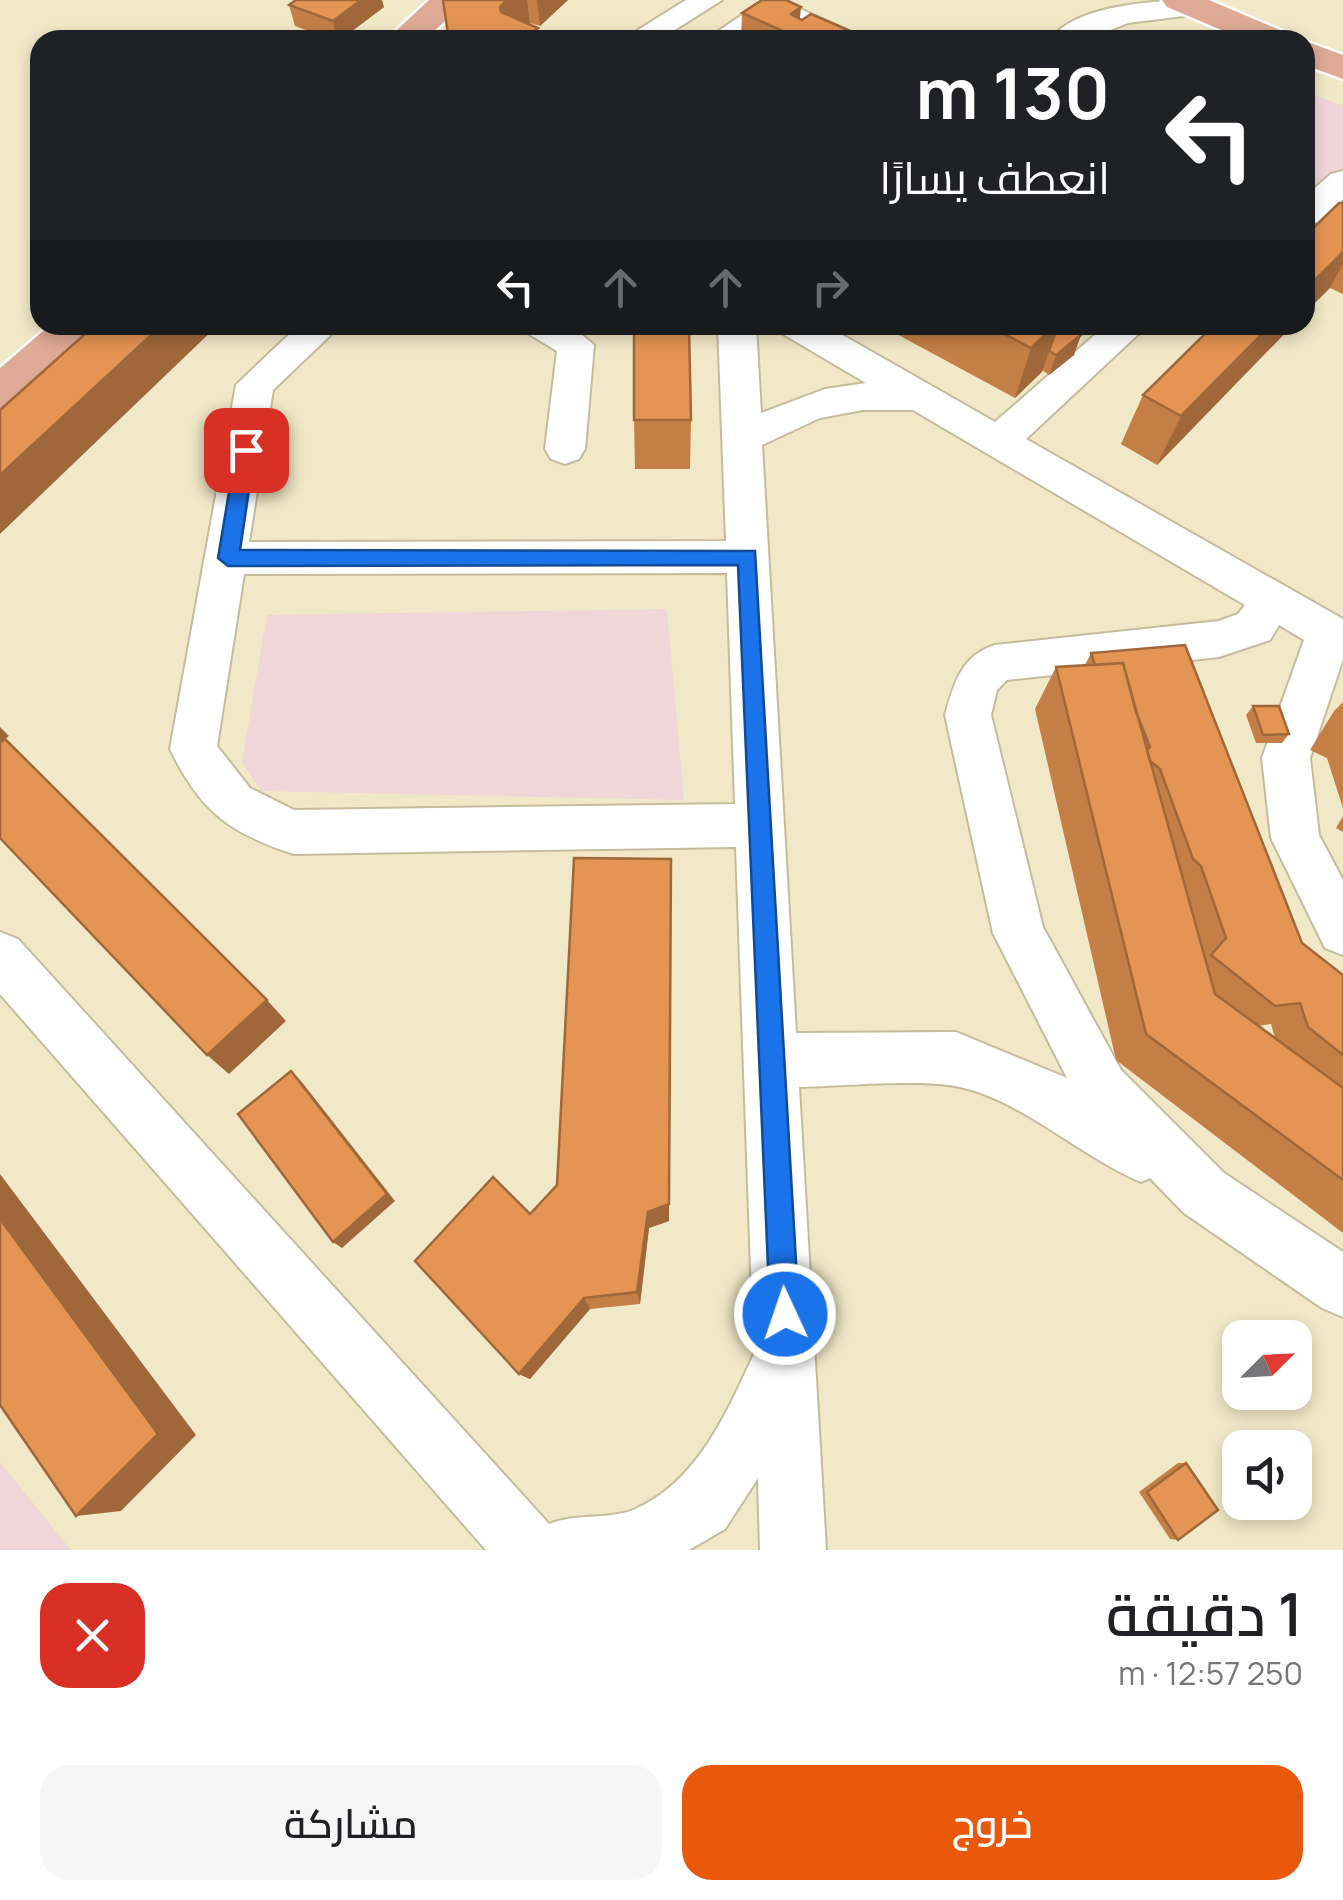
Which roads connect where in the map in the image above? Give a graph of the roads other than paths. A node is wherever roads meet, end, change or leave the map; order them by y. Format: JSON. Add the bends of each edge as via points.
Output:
{"nodes":[{"id":1,"x":414,"y":0,"type":"edge"},
{"id":2,"x":450,"y":0,"type":"edge"},
{"id":3,"x":707,"y":0,"type":"edge"},
{"id":4,"x":763,"y":4,"type":"edge"},
{"id":5,"x":1188,"y":4,"type":"edge"},
{"id":6,"x":1080,"y":21,"type":"edge"},
{"id":7,"x":380,"y":30,"type":"edge"},
{"id":8,"x":416,"y":30,"type":"edge"},
{"id":9,"x":654,"y":30,"type":"edge"},
{"id":10,"x":732,"y":30,"type":"edge"},
{"id":11,"x":820,"y":30,"type":"edge"},
{"id":12,"x":1251,"y":30,"type":"edge"},
{"id":13,"x":1315,"y":56,"type":"edge"},
{"id":14,"x":1343,"y":68,"type":"edge"},
{"id":15,"x":1343,"y":181,"type":"edge"},
{"id":16,"x":1343,"y":227,"type":"edge"},
{"id":17,"x":30,"y":332,"type":"edge"},
{"id":18,"x":66,"y":335,"type":"edge"},
{"id":19,"x":311,"y":335,"type":"edge"},
{"id":20,"x":558,"y":335,"type":"edge"},
{"id":21,"x":738,"y":335,"type":"edge"},
{"id":22,"x":813,"y":335,"type":"edge"},
{"id":23,"x":1118,"y":335,"type":"edge"},
{"id":24,"x":0,"y":358,"type":"edge"},
{"id":25,"x":0,"y":392,"type":"edge"},
{"id":26,"x":920,"y":397,"type":"junction"},
{"id":27,"x":745,"y":438,"type":"junction"},
{"id":28,"x":997,"y":442,"type":"junction"},
{"id":29,"x":565,"y":450,"type":"dead end"},
{"id":30,"x":748,"y":557,"type":"junction"},
{"id":31,"x":228,"y":558,"type":"junction"},
{"id":32,"x":1272,"y":601,"type":"junction"},
{"id":33,"x":1336,"y":637,"type":"edge"},
{"id":34,"x":761,"y":825,"type":"junction"},
{"id":35,"x":1343,"y":931,"type":"edge"},
{"id":36,"x":0,"y":956,"type":"edge"},
{"id":37,"x":772,"y":1060,"type":"junction"},
{"id":38,"x":1204,"y":1193,"type":"junction"},
{"id":39,"x":1343,"y":1287,"type":"edge"},
{"id":40,"x":786,"y":1350,"type":"junction"},
{"id":41,"x":529,"y":1550,"type":"edge"},
{"id":42,"x":565,"y":1550,"type":"edge"},
{"id":43,"x":793,"y":1550,"type":"edge"}],
"edges":[{"from":1,"to":7,"type":"main road"},
{"from":2,"to":8,"type":"main road"},
{"from":3,"to":9,"type":"street"},
{"from":4,"to":10,"type":"street"},
{"from":4,"to":11,"type":"street"},
{"from":5,"to":6,"type":"street"},
{"from":5,"to":12,"type":"main road"},
{"from":13,"to":14,"type":"main road"},
{"from":15,"to":16,"type":"street","via":[[1319,211]]},
{"from":17,"to":24,"type":"main road"},
{"from":18,"to":25,"type":"main road"},
{"from":19,"to":31,"type":"street","via":[[256,385]]},
{"from":20,"to":29,"type":"street","via":[[574,345],[577,358]]},
{"from":21,"to":27,"type":"street"},
{"from":22,"to":26,"type":"street"},
{"from":23,"to":28,"type":"street"},
{"from":26,"to":27,"type":"street","via":[[850,394],[816,402]]},
{"from":26,"to":28,"type":"street"},
{"from":27,"to":30,"type":"street"},
{"from":28,"to":32,"type":"street"},
{"from":30,"to":31,"type":"street"},
{"from":30,"to":34,"type":"street"},
{"from":31,"to":34,"type":"street","via":[[194,749],[228,803],[259,822],[294,832]]},
{"from":32,"to":33,"type":"street"},
{"from":32,"to":38,"type":"street","via":[[1254,627],[1219,639],[994,663],[977,682],[968,715],[1018,933],[1102,1089]]},
{"from":33,"to":35,"type":"street","via":[[1286,758],[1296,838]]},
{"from":34,"to":37,"type":"street"},
{"from":36,"to":41,"type":"street"},
{"from":37,"to":38,"type":"street","via":[[956,1059],[1043,1095]]},
{"from":37,"to":40,"type":"street"},
{"from":38,"to":39,"type":"street"},
{"from":40,"to":42,"type":"street","via":[[750,1432],[702,1506],[638,1543]]},
{"from":40,"to":43,"type":"street"}]}
